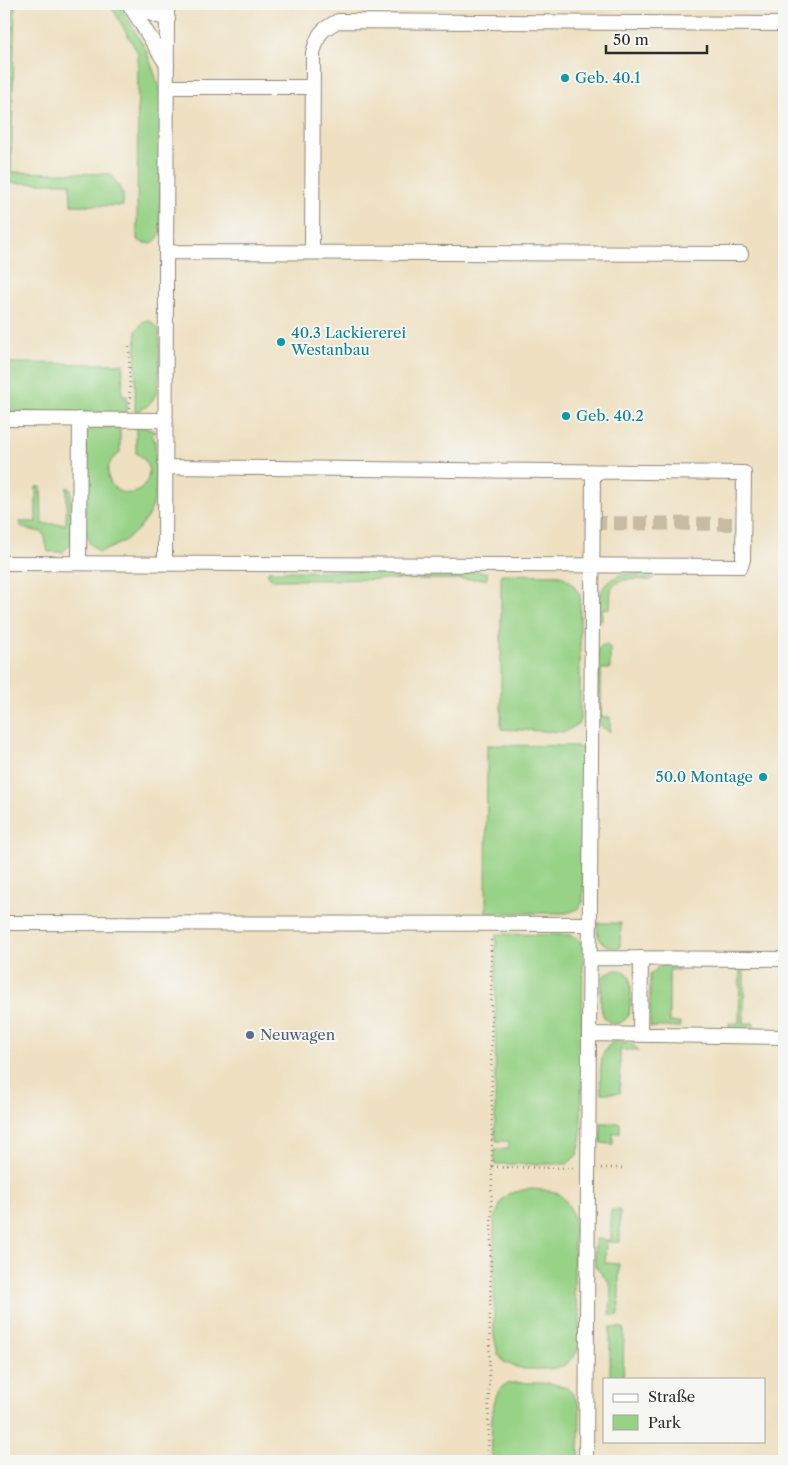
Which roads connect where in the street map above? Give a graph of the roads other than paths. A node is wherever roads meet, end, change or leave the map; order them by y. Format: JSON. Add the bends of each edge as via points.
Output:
{"nodes":[{"id":1,"x":129,"y":4,"type":"edge"},
{"id":2,"x":142,"y":4,"type":"edge"},
{"id":3,"x":167,"y":4,"type":"edge"},
{"id":4,"x":168,"y":19,"type":"junction"},
{"id":5,"x":784,"y":24,"type":"edge"},
{"id":6,"x":167,"y":66,"type":"junction"},
{"id":7,"x":167,"y":87,"type":"junction"},
{"id":8,"x":313,"y":87,"type":"junction"},
{"id":9,"x":166,"y":252,"type":"junction"},
{"id":10,"x":312,"y":252,"type":"junction"},
{"id":11,"x":741,"y":254,"type":"dead end"},
{"id":12,"x":4,"y":419,"type":"edge"},
{"id":13,"x":80,"y":419,"type":"junction"},
{"id":14,"x":166,"y":420,"type":"junction"},
{"id":15,"x":166,"y":467,"type":"junction"},
{"id":16,"x":592,"y":472,"type":"junction"},
{"id":17,"x":4,"y":563,"type":"edge"},
{"id":18,"x":79,"y":563,"type":"junction"},
{"id":19,"x":165,"y":564,"type":"junction"},
{"id":20,"x":592,"y":566,"type":"junction"},
{"id":21,"x":4,"y":923,"type":"edge"},
{"id":22,"x":590,"y":924,"type":"junction"},
{"id":23,"x":590,"y":958,"type":"junction"},
{"id":24,"x":641,"y":958,"type":"junction"},
{"id":25,"x":784,"y":959,"type":"edge"},
{"id":26,"x":589,"y":1034,"type":"junction"},
{"id":27,"x":640,"y":1035,"type":"junction"},
{"id":28,"x":784,"y":1037,"type":"edge"},
{"id":29,"x":586,"y":1461,"type":"edge"}],
"edges":[{"from":1,"to":6,"type":"lane"},
{"from":2,"to":4,"type":"lane","via":[[152,14]]},
{"from":3,"to":4,"type":"lane"},
{"from":4,"to":6,"type":"lane"},
{"from":5,"to":8,"type":"lane","via":[[338,21],[318,34],[313,53]]},
{"from":6,"to":7,"type":"lane"},
{"from":7,"to":8,"type":"lane"},
{"from":7,"to":9,"type":"lane"},
{"from":8,"to":10,"type":"lane"},
{"from":9,"to":10,"type":"lane"},
{"from":9,"to":14,"type":"lane"},
{"from":10,"to":11,"type":"lane"},
{"from":12,"to":13,"type":"lane"},
{"from":13,"to":14,"type":"lane"},
{"from":13,"to":18,"type":"lane"},
{"from":14,"to":15,"type":"lane"},
{"from":15,"to":16,"type":"lane"},
{"from":15,"to":19,"type":"lane"},
{"from":16,"to":20,"type":"lane"},
{"from":16,"to":20,"type":"lane","via":[[744,474],[741,566]]},
{"from":17,"to":18,"type":"lane"},
{"from":18,"to":19,"type":"lane"},
{"from":19,"to":20,"type":"lane"},
{"from":20,"to":22,"type":"lane"},
{"from":21,"to":22,"type":"lane"},
{"from":22,"to":23,"type":"lane"},
{"from":23,"to":24,"type":"lane"},
{"from":23,"to":26,"type":"lane"},
{"from":24,"to":25,"type":"lane"},
{"from":24,"to":27,"type":"lane"},
{"from":26,"to":27,"type":"lane"},
{"from":26,"to":29,"type":"lane"},
{"from":27,"to":28,"type":"lane"}]}
